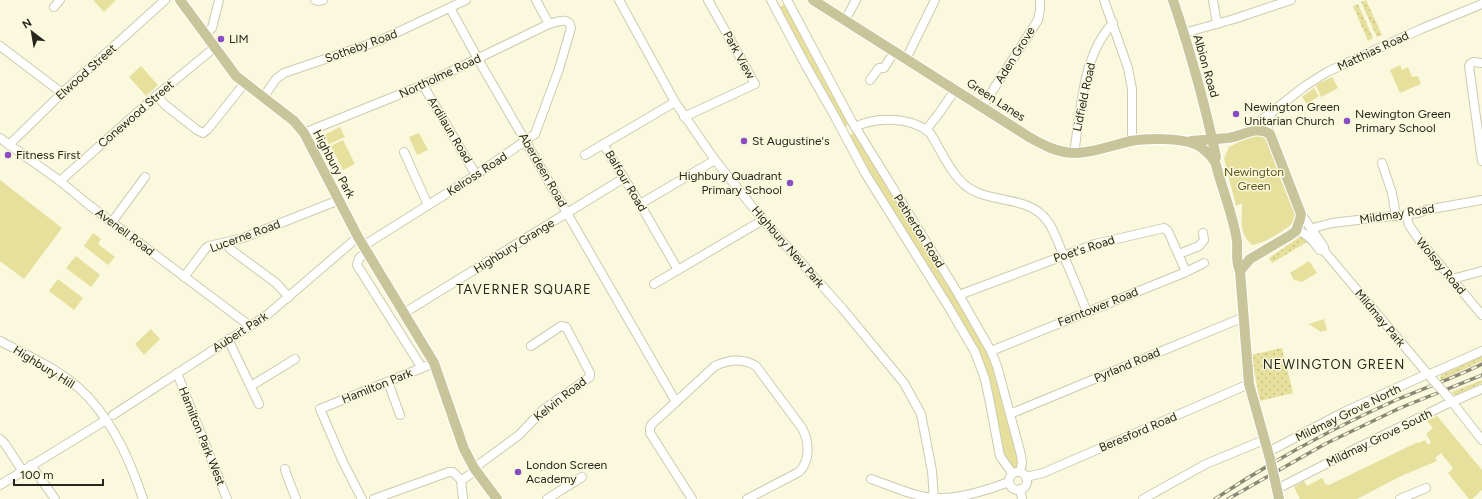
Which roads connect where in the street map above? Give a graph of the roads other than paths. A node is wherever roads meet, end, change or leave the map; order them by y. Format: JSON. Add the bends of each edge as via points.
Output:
{"nodes":[{"id":1,"x":60,"y":0,"type":"edge"},
{"id":2,"x":165,"y":0,"type":"edge"},
{"id":3,"x":180,"y":0,"type":"edge"},
{"id":4,"x":219,"y":0,"type":"edge"},
{"id":5,"x":315,"y":0,"type":"edge"},
{"id":6,"x":324,"y":0,"type":"edge"},
{"id":7,"x":466,"y":0,"type":"edge"},
{"id":8,"x":536,"y":0,"type":"edge"},
{"id":9,"x":619,"y":0,"type":"edge"},
{"id":10,"x":708,"y":0,"type":"edge"},
{"id":11,"x":786,"y":0,"type":"edge"},
{"id":12,"x":813,"y":0,"type":"edge"},
{"id":13,"x":856,"y":0,"type":"edge"},
{"id":14,"x":935,"y":0,"type":"edge"},
{"id":15,"x":1040,"y":0,"type":"edge"},
{"id":16,"x":1104,"y":0,"type":"edge"},
{"id":17,"x":1173,"y":0,"type":"edge"},
{"id":18,"x":1213,"y":0,"type":"edge"},
{"id":19,"x":1291,"y":0,"type":"edge"},
{"id":20,"x":1482,"y":1,"type":"edge"},
{"id":21,"x":1277,"y":2,"type":"edge"},
{"id":22,"x":772,"y":3,"type":"edge"},
{"id":23,"x":54,"y":7,"type":"dead end"},
{"id":24,"x":450,"y":8,"type":"junction"},
{"id":25,"x":845,"y":20,"type":"junction"},
{"id":26,"x":1113,"y":23,"type":"junction"},
{"id":27,"x":549,"y":24,"type":"junction"},
{"id":28,"x":1217,"y":24,"type":"junction"},
{"id":29,"x":571,"y":28,"type":"joint"},
{"id":30,"x":1184,"y":33,"type":"junction"},
{"id":31,"x":205,"y":35,"type":"junction"},
{"id":32,"x":0,"y":46,"type":"edge"},
{"id":33,"x":214,"y":48,"type":"junction"},
{"id":34,"x":894,"y":52,"type":"junction"},
{"id":35,"x":478,"y":59,"type":"junction"},
{"id":36,"x":906,"y":59,"type":"junction"},
{"id":37,"x":1482,"y":63,"type":"edge"},
{"id":38,"x":870,"y":80,"type":"dead end"},
{"id":39,"x":244,"y":84,"type":"junction"},
{"id":40,"x":423,"y":85,"type":"junction"},
{"id":41,"x":955,"y":90,"type":"junction"},
{"id":42,"x":62,"y":93,"type":"junction"},
{"id":43,"x":157,"y":95,"type":"junction"},
{"id":44,"x":263,"y":98,"type":"junction"},
{"id":45,"x":675,"y":102,"type":"junction"},
{"id":46,"x":982,"y":108,"type":"junction"},
{"id":47,"x":1272,"y":113,"type":"junction"},
{"id":48,"x":1479,"y":113,"type":"edge"},
{"id":49,"x":684,"y":117,"type":"junction"},
{"id":50,"x":855,"y":127,"type":"junction"},
{"id":51,"x":926,"y":130,"type":"junction"},
{"id":52,"x":1248,"y":132,"type":"junction"},
{"id":53,"x":304,"y":133,"type":"junction"},
{"id":54,"x":844,"y":133,"type":"junction"},
{"id":55,"x":1270,"y":134,"type":"junction"},
{"id":56,"x":1230,"y":137,"type":"junction"},
{"id":57,"x":0,"y":138,"type":"edge"},
{"id":58,"x":1212,"y":139,"type":"junction"},
{"id":59,"x":526,"y":141,"type":"junction"},
{"id":60,"x":1132,"y":141,"type":"junction"},
{"id":61,"x":1184,"y":142,"type":"junction"},
{"id":62,"x":9,"y":144,"type":"junction"},
{"id":63,"x":603,"y":144,"type":"junction"},
{"id":64,"x":404,"y":152,"type":"dead end"},
{"id":65,"x":1074,"y":153,"type":"junction"},
{"id":66,"x":585,"y":155,"type":"dead end"},
{"id":67,"x":1215,"y":159,"type":"junction"},
{"id":68,"x":715,"y":160,"type":"junction"},
{"id":69,"x":1482,"y":161,"type":"edge"},
{"id":70,"x":1382,"y":163,"type":"dead end"},
{"id":71,"x":476,"y":175,"type":"junction"},
{"id":72,"x":145,"y":177,"type":"dead end"},
{"id":73,"x":624,"y":178,"type":"junction"},
{"id":74,"x":60,"y":181,"type":"junction"},
{"id":75,"x":339,"y":200,"type":"junction"},
{"id":76,"x":1482,"y":200,"type":"edge"},
{"id":77,"x":640,"y":204,"type":"junction"},
{"id":78,"x":428,"y":205,"type":"junction"},
{"id":79,"x":568,"y":213,"type":"junction"},
{"id":80,"x":1301,"y":214,"type":"junction"},
{"id":81,"x":1406,"y":214,"type":"junction"},
{"id":82,"x":1396,"y":216,"type":"junction"},
{"id":83,"x":763,"y":220,"type":"junction"},
{"id":84,"x":112,"y":222,"type":"junction"},
{"id":85,"x":1312,"y":230,"type":"junction"},
{"id":86,"x":1296,"y":231,"type":"junction"},
{"id":87,"x":1203,"y":233,"type":"dead end"},
{"id":88,"x":226,"y":242,"type":"junction"},
{"id":89,"x":1237,"y":243,"type":"junction"},
{"id":90,"x":363,"y":245,"type":"junction"},
{"id":91,"x":1325,"y":252,"type":"junction"},
{"id":92,"x":1179,"y":254,"type":"junction"},
{"id":93,"x":1256,"y":254,"type":"junction"},
{"id":94,"x":1063,"y":255,"type":"junction"},
{"id":95,"x":1204,"y":263,"type":"dead end"},
{"id":96,"x":678,"y":270,"type":"junction"},
{"id":97,"x":1482,"y":270,"type":"edge"},
{"id":98,"x":1240,"y":271,"type":"junction"},
{"id":99,"x":1186,"y":272,"type":"junction"},
{"id":100,"x":184,"y":277,"type":"junction"},
{"id":101,"x":1452,"y":279,"type":"junction"},
{"id":102,"x":654,"y":284,"type":"dead end"},
{"id":103,"x":959,"y":295,"type":"junction"},
{"id":104,"x":289,"y":297,"type":"junction"},
{"id":105,"x":1087,"y":312,"type":"junction"},
{"id":106,"x":404,"y":313,"type":"junction"},
{"id":107,"x":1482,"y":315,"type":"edge"},
{"id":108,"x":1244,"y":317,"type":"junction"},
{"id":109,"x":250,"y":326,"type":"junction"},
{"id":110,"x":228,"y":339,"type":"junction"},
{"id":111,"x":0,"y":341,"type":"edge"},
{"id":112,"x":531,"y":346,"type":"dead end"},
{"id":113,"x":1482,"y":350,"type":"edge"},
{"id":114,"x":991,"y":351,"type":"junction"},
{"id":115,"x":295,"y":359,"type":"dead end"},
{"id":116,"x":434,"y":363,"type":"junction"},
{"id":117,"x":422,"y":368,"type":"junction"},
{"id":118,"x":177,"y":373,"type":"junction"},
{"id":119,"x":1429,"y":376,"type":"junction"},
{"id":120,"x":388,"y":382,"type":"junction"},
{"id":121,"x":1249,"y":384,"type":"junction"},
{"id":122,"x":251,"y":386,"type":"junction"},
{"id":123,"x":1482,"y":389,"type":"edge"},
{"id":124,"x":1450,"y":400,"type":"junction"},
{"id":125,"x":676,"y":402,"type":"junction"},
{"id":126,"x":259,"y":404,"type":"dead end"},
{"id":127,"x":1010,"y":414,"type":"junction"},
{"id":128,"x":113,"y":415,"type":"dead end"},
{"id":129,"x":400,"y":415,"type":"dead end"},
{"id":130,"x":106,"y":420,"type":"junction"},
{"id":131,"x":0,"y":439,"type":"edge"},
{"id":132,"x":1264,"y":440,"type":"junction"},
{"id":133,"x":1482,"y":440,"type":"edge"},
{"id":134,"x":1269,"y":456,"type":"junction"},
{"id":135,"x":31,"y":465,"type":"junction"},
{"id":136,"x":286,"y":469,"type":"dead end"},
{"id":137,"x":475,"y":469,"type":"junction"},
{"id":138,"x":22,"y":470,"type":"junction"},
{"id":139,"x":1020,"y":474,"type":"junction"},
{"id":140,"x":582,"y":477,"type":"dead end"},
{"id":141,"x":871,"y":479,"type":"dead end"},
{"id":142,"x":461,"y":480,"type":"junction"},
{"id":143,"x":1009,"y":482,"type":"junction"},
{"id":144,"x":0,"y":485,"type":"edge"},
{"id":145,"x":1426,"y":488,"type":"dead end"},
{"id":146,"x":1020,"y":489,"type":"junction"},
{"id":147,"x":1278,"y":491,"type":"edge"},
{"id":148,"x":934,"y":498,"type":"edge"},
{"id":149,"x":55,"y":499,"type":"edge"},
{"id":150,"x":143,"y":499,"type":"edge"},
{"id":151,"x":227,"y":499,"type":"edge"},
{"id":152,"x":296,"y":499,"type":"edge"},
{"id":153,"x":362,"y":499,"type":"edge"},
{"id":154,"x":374,"y":499,"type":"edge"},
{"id":155,"x":463,"y":499,"type":"edge"},
{"id":156,"x":497,"y":499,"type":"edge"},
{"id":157,"x":547,"y":499,"type":"edge"},
{"id":158,"x":692,"y":499,"type":"edge"},
{"id":159,"x":747,"y":499,"type":"edge"},
{"id":160,"x":1022,"y":499,"type":"edge"},
{"id":161,"x":1143,"y":499,"type":"edge"},
{"id":162,"x":1400,"y":499,"type":"edge"}],
"edges":[{"from":1,"to":23,"type":"street"},
{"from":2,"to":42,"type":"street","name":"Elwood Street"},
{"from":3,"to":31,"type":"main road","name":"Highbury Park"},
{"from":4,"to":31,"type":"street","via":[[213,25]]},
{"from":5,"to":6,"type":"street"},
{"from":7,"to":24,"type":"street","name":"Sotheby Road"},
{"from":8,"to":27,"type":"street"},
{"from":9,"to":45,"type":"street","name":"Highbury New Park"},
{"from":10,"to":49,"type":"street","name":"Park View","via":[[755,84]]},
{"from":11,"to":22,"type":"street","name":"Petherton Road"},
{"from":11,"to":50,"type":"street","name":"Petherton Road"},
{"from":12,"to":25,"type":"main road","name":"Green Lanes"},
{"from":13,"to":25,"type":"street"},
{"from":14,"to":36,"type":"street"},
{"from":15,"to":46,"type":"street","name":"Aden Grove","via":[[1038,20]]},
{"from":16,"to":26,"type":"street"},
{"from":17,"to":30,"type":"main road","name":"Albion Road"},
{"from":18,"to":28,"type":"street"},
{"from":19,"to":21,"type":"street"},
{"from":20,"to":47,"type":"street","name":"Matthias Road","via":[[1327,72]]},
{"from":21,"to":28,"type":"street"},
{"from":22,"to":54,"type":"street","name":"Petherton Road"},
{"from":24,"to":35,"type":"street","name":"Aberdeen Road"},
{"from":24,"to":44,"type":"street","name":"Sotheby Road","via":[[381,40],[284,73],[276,79]]},
{"from":25,"to":34,"type":"main road","name":"Green Lanes"},
{"from":26,"to":60,"type":"street","via":[[1132,89]]},
{"from":26,"to":65,"type":"street","name":"Lidfield Road","via":[[1103,34],[1093,56],[1086,80]]},
{"from":27,"to":29,"type":"street","name":"Northolme Road","via":[[562,20],[568,22]]},
{"from":27,"to":35,"type":"street","name":"Northolme Road"},
{"from":28,"to":30,"type":"street"},
{"from":29,"to":59,"type":"street","name":"Kelross Road","via":[[538,129]]},
{"from":30,"to":58,"type":"main road","name":"Albion Road"},
{"from":31,"to":33,"type":"main road","name":"Highbury Park"},
{"from":32,"to":42,"type":"street"},
{"from":33,"to":39,"type":"main road","name":"Highbury Park"},
{"from":33,"to":43,"type":"street","name":"Conewood Street"},
{"from":34,"to":36,"type":"main road","name":"Green Lanes"},
{"from":34,"to":38,"type":"street","via":[[884,68],[879,68]]},
{"from":35,"to":40,"type":"street","name":"Northolme Road"},
{"from":35,"to":59,"type":"street","name":"Aberdeen Road"},
{"from":36,"to":41,"type":"main road","name":"Green Lanes"},
{"from":37,"to":48,"type":"street","via":[[1473,62],[1469,66]]},
{"from":39,"to":43,"type":"street","via":[[203,135],[164,104]]},
{"from":39,"to":44,"type":"main road","name":"Highbury Park"},
{"from":40,"to":53,"type":"street","name":"Northolme Road"},
{"from":40,"to":71,"type":"street","name":"Ardilaun Road"},
{"from":41,"to":46,"type":"main road","name":"Green Lanes"},
{"from":41,"to":51,"type":"street"},
{"from":42,"to":62,"type":"street","name":"Elwood Street"},
{"from":43,"to":74,"type":"street","name":"Conewood Street"},
{"from":44,"to":53,"type":"main road","name":"Highbury Park"},
{"from":45,"to":49,"type":"street","name":"Highbury New Park"},
{"from":45,"to":63,"type":"street","name":"Balfour Road"},
{"from":46,"to":65,"type":"main road","name":"Green Lanes","via":[[1042,145]]},
{"from":47,"to":52,"type":"street","name":"Matthias Road"},
{"from":47,"to":55,"type":"street","via":[[1267,124]]},
{"from":48,"to":69,"type":"street"},
{"from":49,"to":68,"type":"street","name":"Highbury New Park"},
{"from":50,"to":51,"type":"street","via":[[869,121],[892,120]]},
{"from":50,"to":54,"type":"street"},
{"from":50,"to":103,"type":"street","name":"Petherton Road"},
{"from":51,"to":94,"type":"street","via":[[952,170],[966,186],[988,196],[1028,206],[1043,215]]},
{"from":52,"to":55,"type":"main road","via":[[1260,130]]},
{"from":52,"to":56,"type":"main road"},
{"from":53,"to":75,"type":"main road","name":"Highbury Park"},
{"from":54,"to":139,"type":"street","name":"Petherton Road","via":[[873,187],[948,306],[981,365],[1000,456]]},
{"from":55,"to":80,"type":"main road"},
{"from":56,"to":58,"type":"main road"},
{"from":56,"to":67,"type":"main road","via":[[1219,149]]},
{"from":57,"to":62,"type":"street","name":"Avenell Road"},
{"from":58,"to":61,"type":"main road","name":"Green Lanes"},
{"from":58,"to":67,"type":"main road","name":"Albion Road"},
{"from":59,"to":71,"type":"street","name":"Kelross Road"},
{"from":59,"to":79,"type":"street","name":"Aberdeen Road"},
{"from":60,"to":61,"type":"main road","name":"Green Lanes"},
{"from":60,"to":65,"type":"main road","name":"Green Lanes","via":[[1094,151]]},
{"from":61,"to":67,"type":"main road","name":"Green Lanes","via":[[1200,146]]},
{"from":62,"to":74,"type":"street","name":"Avenell Road"},
{"from":63,"to":66,"type":"street"},
{"from":63,"to":73,"type":"street","name":"Balfour Road"},
{"from":64,"to":78,"type":"street"},
{"from":67,"to":89,"type":"main road"},
{"from":68,"to":77,"type":"street"},
{"from":68,"to":83,"type":"street","name":"Highbury New Park"},
{"from":70,"to":82,"type":"street","via":[[1392,193]]},
{"from":71,"to":78,"type":"street","name":"Kelross Road"},
{"from":72,"to":84,"type":"street"},
{"from":73,"to":77,"type":"street","name":"Balfour Road"},
{"from":73,"to":79,"type":"street","name":"Highbury Grange"},
{"from":74,"to":84,"type":"street","name":"Avenell Road"},
{"from":75,"to":88,"type":"street","name":"Lucerne Road","via":[[243,238]]},
{"from":75,"to":90,"type":"main road","name":"Highbury Park"},
{"from":76,"to":81,"type":"street","name":"Mildmay Road"},
{"from":77,"to":96,"type":"street","name":"Balfour Road"},
{"from":78,"to":90,"type":"street","name":"Kelross Road"},
{"from":79,"to":106,"type":"street","name":"Highbury Grange"},
{"from":79,"to":125,"type":"street","name":"Aberdeen Road"},
{"from":80,"to":85,"type":"street","name":"Mildmay Park"},
{"from":80,"to":86,"type":"main road"},
{"from":81,"to":82,"type":"street","name":"Mildmay Road"},
{"from":81,"to":101,"type":"street","name":"Wolsey Road","via":[[1408,226]]},
{"from":82,"to":85,"type":"street","name":"Mildmay Road","via":[[1332,223]]},
{"from":83,"to":96,"type":"street"},
{"from":83,"to":148,"type":"street","name":"Highbury New Park","via":[[842,308],[904,383],[921,414],[932,471]]},
{"from":84,"to":100,"type":"street","name":"Avenell Road"},
{"from":85,"to":91,"type":"street","name":"Mildmay Park"},
{"from":86,"to":91,"type":"street","name":"Mildmay Park","via":[[1305,233]]},
{"from":86,"to":93,"type":"main road"},
{"from":87,"to":92,"type":"street","via":[[1204,240],[1199,246]]},
{"from":88,"to":100,"type":"street","name":"Lucerne Road","via":[[206,248]]},
{"from":88,"to":104,"type":"street","via":[[230,249],[276,283]]},
{"from":89,"to":93,"type":"main road","via":[[1244,251]]},
{"from":89,"to":98,"type":"main road","via":[[1236,256]]},
{"from":90,"to":104,"type":"street","name":"Aubert Park"},
{"from":90,"to":106,"type":"main road","name":"Highbury Park"},
{"from":90,"to":117,"type":"street","via":[[357,265]]},
{"from":91,"to":119,"type":"street","name":"Mildmay Park"},
{"from":92,"to":94,"type":"street","name":"Poet's Road","via":[[1164,228],[1101,242]]},
{"from":92,"to":99,"type":"street","name":"Poet's Road"},
{"from":93,"to":98,"type":"main road"},
{"from":94,"to":103,"type":"street","name":"Poet's Road"},
{"from":94,"to":105,"type":"street"},
{"from":95,"to":99,"type":"street","name":"Ferntower Road"},
{"from":96,"to":102,"type":"street"},
{"from":97,"to":101,"type":"street"},
{"from":98,"to":108,"type":"main road"},
{"from":99,"to":105,"type":"street","name":"Ferntower Road"},
{"from":100,"to":109,"type":"street","name":"Avenell Road"},
{"from":101,"to":107,"type":"street","name":"Wolsey Road"},
{"from":103,"to":114,"type":"street","name":"Petherton Road"},
{"from":104,"to":109,"type":"street","name":"Aubert Park"},
{"from":105,"to":114,"type":"street","name":"Ferntower Road"},
{"from":106,"to":116,"type":"main road","name":"Highbury Park"},
{"from":108,"to":121,"type":"main road"},
{"from":108,"to":127,"type":"street","name":"Pyrland Road"},
{"from":109,"to":110,"type":"street","name":"Aubert Park"},
{"from":110,"to":118,"type":"street","name":"Aubert Park"},
{"from":110,"to":122,"type":"street"},
{"from":111,"to":130,"type":"street","name":"Highbury Hill","via":[[67,379],[80,389]]},
{"from":112,"to":137,"type":"street","name":"Kelvin Road","via":[[564,326],[590,377],[544,409],[517,436]]},
{"from":113,"to":119,"type":"street","name":"Mildmay Grove North"},
{"from":114,"to":127,"type":"street","name":"Petherton Road"},
{"from":115,"to":122,"type":"street"},
{"from":116,"to":117,"type":"street","name":"Hamilton Park"},
{"from":116,"to":137,"type":"main road","name":"Highbury Park","via":[[458,434]]},
{"from":117,"to":120,"type":"street","name":"Hamilton Park"},
{"from":118,"to":128,"type":"street","name":"Aubert Park"},
{"from":118,"to":151,"type":"street","name":"Hamilton Park West"},
{"from":119,"to":124,"type":"street","name":"Mildmay Park","bridge":true},
{"from":119,"to":134,"type":"street","name":"Mildmay Grove North","via":[[1342,413]]},
{"from":120,"to":129,"type":"street"},
{"from":120,"to":153,"type":"street","name":"Hamilton Park","via":[[320,410]]},
{"from":121,"to":132,"type":"main road"},
{"from":121,"to":139,"type":"street","name":"Beresford Road","via":[[1043,473]]},
{"from":122,"to":126,"type":"street"},
{"from":123,"to":124,"type":"street","name":"Mildmay Grove South"},
{"from":124,"to":133,"type":"street","name":"Mildmay Park"},
{"from":124,"to":147,"type":"street","name":"Mildmay Grove South"},
{"from":125,"to":158,"type":"street","via":[[651,425],[650,433]]},
{"from":125,"to":159,"type":"street","via":[[715,366],[725,361],[743,362],[756,366],[802,428],[806,435],[808,454],[802,468],[791,477]]},
{"from":127,"to":139,"type":"street","name":"Petherton Road","via":[[1022,460]]},
{"from":130,"to":135,"type":"street"},
{"from":130,"to":150,"type":"street","name":"Highbury Hill","via":[[132,468]]},
{"from":131,"to":138,"type":"street"},
{"from":132,"to":134,"type":"main road"},
{"from":132,"to":161,"type":"street","via":[[1206,464]]},
{"from":134,"to":147,"type":"main road","bridge":true},
{"from":135,"to":138,"type":"street"},
{"from":135,"to":149,"type":"street"},
{"from":136,"to":152,"type":"street"},
{"from":137,"to":142,"type":"street"},
{"from":137,"to":156,"type":"main road","name":"Highbury Park"},
{"from":138,"to":144,"type":"street"},
{"from":139,"to":143,"type":"street","name":"Petherton Road","via":[[1009,479]]},
{"from":139,"to":146,"type":"street","name":"Petherton Road","via":[[1026,484]]},
{"from":140,"to":157,"type":"street"},
{"from":141,"to":148,"type":"street"},
{"from":142,"to":154,"type":"street","via":[[453,472],[449,472]]},
{"from":142,"to":155,"type":"street"},
{"from":143,"to":146,"type":"street","via":[[1013,488]]},
{"from":143,"to":148,"type":"street","via":[[958,496]]},
{"from":145,"to":162,"type":"street"},
{"from":146,"to":160,"type":"street"}]}
